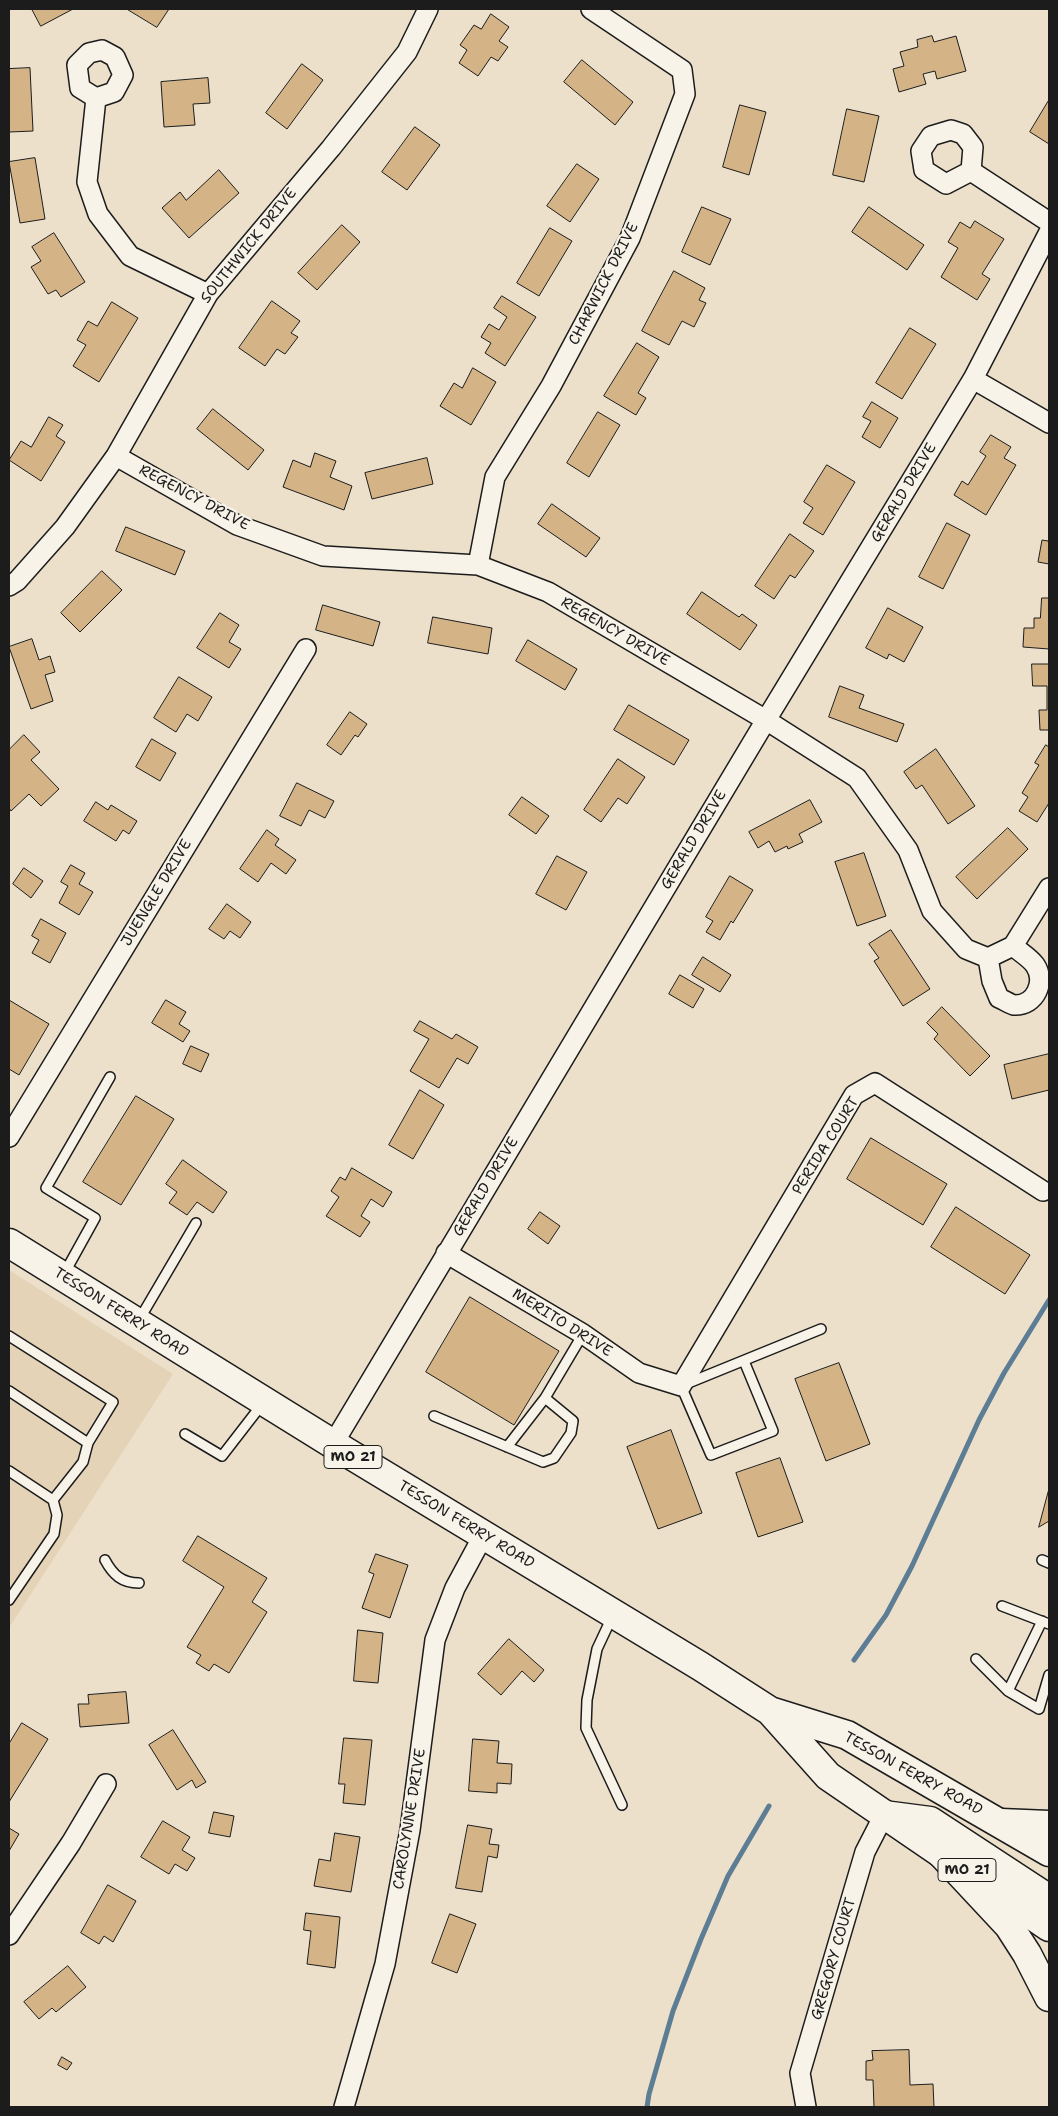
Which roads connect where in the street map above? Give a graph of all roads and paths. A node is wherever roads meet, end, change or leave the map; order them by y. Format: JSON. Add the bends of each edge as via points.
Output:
{"nodes":[{"id":1,"x":428,"y":9,"type":"edge"},
{"id":2,"x":591,"y":9,"type":"edge"},
{"id":3,"x":96,"y":98,"type":"dead end"},
{"id":4,"x":971,"y":171,"type":"dead end"},
{"id":5,"x":1049,"y":222,"type":"edge"},
{"id":6,"x":1049,"y":232,"type":"edge"},
{"id":7,"x":208,"y":294,"type":"junction"},
{"id":8,"x":973,"y":379,"type":"junction"},
{"id":9,"x":1049,"y":423,"type":"edge"},
{"id":10,"x":116,"y":456,"type":"junction"},
{"id":11,"x":478,"y":565,"type":"junction"},
{"id":12,"x":9,"y":586,"type":"edge"},
{"id":13,"x":306,"y":649,"type":"dead end"},
{"id":14,"x":766,"y":720,"type":"junction"},
{"id":15,"x":1049,"y":888,"type":"edge"},
{"id":16,"x":1013,"y":946,"type":"junction"},
{"id":17,"x":988,"y":958,"type":"junction"},
{"id":18,"x":110,"y":1077,"type":"dead end"},
{"id":19,"x":9,"y":1137,"type":"edge"},
{"id":20,"x":1043,"y":1191,"type":"dead end"},
{"id":21,"x":196,"y":1223,"type":"dead end"},
{"id":22,"x":9,"y":1243,"type":"edge"},
{"id":23,"x":446,"y":1253,"type":"junction"},
{"id":24,"x":63,"y":1277,"type":"junction"},
{"id":25,"x":137,"y":1322,"type":"junction"},
{"id":26,"x":821,"y":1329,"type":"dead end"},
{"id":27,"x":583,"y":1334,"type":"junction"},
{"id":28,"x":9,"y":1336,"type":"edge"},
{"id":29,"x":744,"y":1360,"type":"junction"},
{"id":30,"x":681,"y":1386,"type":"junction"},
{"id":31,"x":9,"y":1391,"type":"edge"},
{"id":32,"x":545,"y":1398,"type":"junction"},
{"id":33,"x":264,"y":1401,"type":"junction"},
{"id":34,"x":434,"y":1416,"type":"dead end"},
{"id":35,"x":185,"y":1434,"type":"dead end"},
{"id":36,"x":88,"y":1443,"type":"junction"},
{"id":37,"x":333,"y":1444,"type":"junction"},
{"id":38,"x":507,"y":1447,"type":"junction"},
{"id":39,"x":9,"y":1471,"type":"edge"},
{"id":40,"x":53,"y":1500,"type":"junction"},
{"id":41,"x":483,"y":1536,"type":"junction"},
{"id":42,"x":105,"y":1560,"type":"dead end"},
{"id":43,"x":139,"y":1583,"type":"dead end"},
{"id":44,"x":9,"y":1600,"type":"edge"},
{"id":45,"x":1002,"y":1606,"type":"dead end"},
{"id":46,"x":613,"y":1614,"type":"junction"},
{"id":47,"x":1046,"y":1623,"type":"edge"},
{"id":48,"x":976,"y":1659,"type":"dead end"},
{"id":49,"x":1049,"y":1675,"type":"edge"},
{"id":50,"x":1008,"y":1691,"type":"junction"},
{"id":51,"x":770,"y":1711,"type":"junction"},
{"id":52,"x":106,"y":1784,"type":"dead end"},
{"id":53,"x":622,"y":1805,"type":"dead end"},
{"id":54,"x":884,"y":1815,"type":"junction"},
{"id":55,"x":1001,"y":1823,"type":"junction"},
{"id":56,"x":1049,"y":1825,"type":"edge"},
{"id":57,"x":939,"y":1851,"type":"junction"},
{"id":58,"x":1049,"y":1852,"type":"edge"},
{"id":59,"x":1049,"y":1899,"type":"edge"},
{"id":60,"x":1049,"y":1927,"type":"edge"},
{"id":61,"x":9,"y":1935,"type":"edge"},
{"id":62,"x":1049,"y":1998,"type":"edge"},
{"id":63,"x":344,"y":2107,"type":"edge"},
{"id":64,"x":806,"y":2107,"type":"edge"}],
"edges":[{"from":1,"to":7,"type":"street","name":"SOUTHWICK DRIVE","via":[[407,52]]},
{"from":2,"to":11,"type":"street","name":"CHARWICK DRIVE","via":[[682,70],[685,94],[630,238],[551,386],[495,477]]},
{"from":3,"to":7,"type":"street","via":[[87,182],[98,214],[130,256]]},
{"from":4,"to":5,"type":"street"},
{"from":6,"to":8,"type":"street","name":"GERALD DRIVE"},
{"from":7,"to":10,"type":"street","name":"SOUTHWICK DRIVE"},
{"from":8,"to":9,"type":"street"},
{"from":8,"to":14,"type":"street","name":"GERALD DRIVE"},
{"from":10,"to":11,"type":"street","name":"REGENCY DRIVE","via":[[237,525],[323,556]]},
{"from":10,"to":12,"type":"street","name":"SOUTHWICK DRIVE","via":[[65,527]]},
{"from":11,"to":14,"type":"street","name":"REGENCY DRIVE","via":[[548,592]]},
{"from":13,"to":19,"type":"street","name":"JUENGLE DRIVE"},
{"from":14,"to":17,"type":"street","name":"REGENCY DRIVE","via":[[857,778],[908,850],[932,911],[966,949]]},
{"from":14,"to":23,"type":"street","name":"GERALD DRIVE"},
{"from":15,"to":16,"type":"street"},
{"from":16,"to":17,"type":"street"},
{"from":16,"to":17,"type":"street","via":[[1034,964],[1041,979],[1038,992],[1028,1002],[1014,1005],[999,998]]},
{"from":18,"to":24,"type":"lane","via":[[46,1188],[95,1218]]},
{"from":20,"to":30,"type":"street","name":"PERIDA COURT","via":[[875,1083],[854,1096]]},
{"from":21,"to":25,"type":"lane"},
{"from":22,"to":24,"type":"main road","name":"TESSON FERRY ROAD","number":"MO 21"},
{"from":23,"to":27,"type":"street","name":"MERITO DRIVE"},
{"from":23,"to":37,"type":"street","name":"GERALD DRIVE"},
{"from":24,"to":25,"type":"main road","name":"TESSON FERRY ROAD","number":"MO 21"},
{"from":25,"to":33,"type":"main road","name":"TESSON FERRY ROAD","number":"MO 21"},
{"from":26,"to":29,"type":"lane"},
{"from":27,"to":30,"type":"street","name":"MERITO DRIVE","via":[[639,1372]]},
{"from":27,"to":32,"type":"lane"},
{"from":28,"to":36,"type":"lane","via":[[113,1402]]},
{"from":29,"to":30,"type":"lane"},
{"from":29,"to":30,"type":"lane","via":[[773,1432],[712,1455]]},
{"from":31,"to":36,"type":"lane"},
{"from":32,"to":38,"type":"lane"},
{"from":32,"to":38,"type":"lane","via":[[573,1422],[571,1433],[554,1458],[544,1462]]},
{"from":33,"to":35,"type":"lane","via":[[222,1456]]},
{"from":33,"to":37,"type":"main road","name":"TESSON FERRY ROAD","number":"MO 21"},
{"from":34,"to":38,"type":"lane"},
{"from":36,"to":40,"type":"lane","via":[[83,1462]]},
{"from":37,"to":41,"type":"main road","name":"TESSON FERRY ROAD","number":"MO 21"},
{"from":39,"to":40,"type":"lane"},
{"from":40,"to":44,"type":"lane","via":[[57,1515],[54,1534]]},
{"from":41,"to":46,"type":"main road","name":"TESSON FERRY ROAD","number":"MO 21"},
{"from":41,"to":63,"type":"street","name":"CAROLYNNE DRIVE","via":[[455,1588],[435,1640],[410,1830],[385,1964]]},
{"from":42,"to":43,"type":"lane","via":[[119,1579]]},
{"from":45,"to":47,"type":"lane"},
{"from":46,"to":51,"type":"main road","name":"TESSON FERRY ROAD","number":"MO 21"},
{"from":46,"to":53,"type":"lane","via":[[597,1649],[587,1700],[586,1728]]},
{"from":47,"to":50,"type":"lane"},
{"from":48,"to":50,"type":"lane"},
{"from":49,"to":50,"type":"lane","via":[[1039,1709]]},
{"from":51,"to":54,"type":"main road","name":"TESSON FERRY ROAD","number":"MO 21","via":[[828,1776]]},
{"from":51,"to":55,"type":"main road","name":"TESSON FERRY ROAD","number":"MO 21","via":[[847,1735]]},
{"from":52,"to":61,"type":"street"},
{"from":54,"to":57,"type":"main road","name":"TESSON FERRY ROAD","number":"MO 21"},
{"from":54,"to":59,"type":"main road","via":[[930,1821]]},
{"from":54,"to":64,"type":"street","name":"GREGORY COURT","via":[[865,1852],[800,2073]]},
{"from":55,"to":56,"type":"main road"},
{"from":55,"to":58,"type":"main road","name":"TESSON FERRY ROAD","number":"MO 21"},
{"from":57,"to":60,"type":"main road","name":"TESSON FERRY ROAD","number":"MO 21"},
{"from":57,"to":62,"type":"main road","via":[[1009,1926]]}]}
